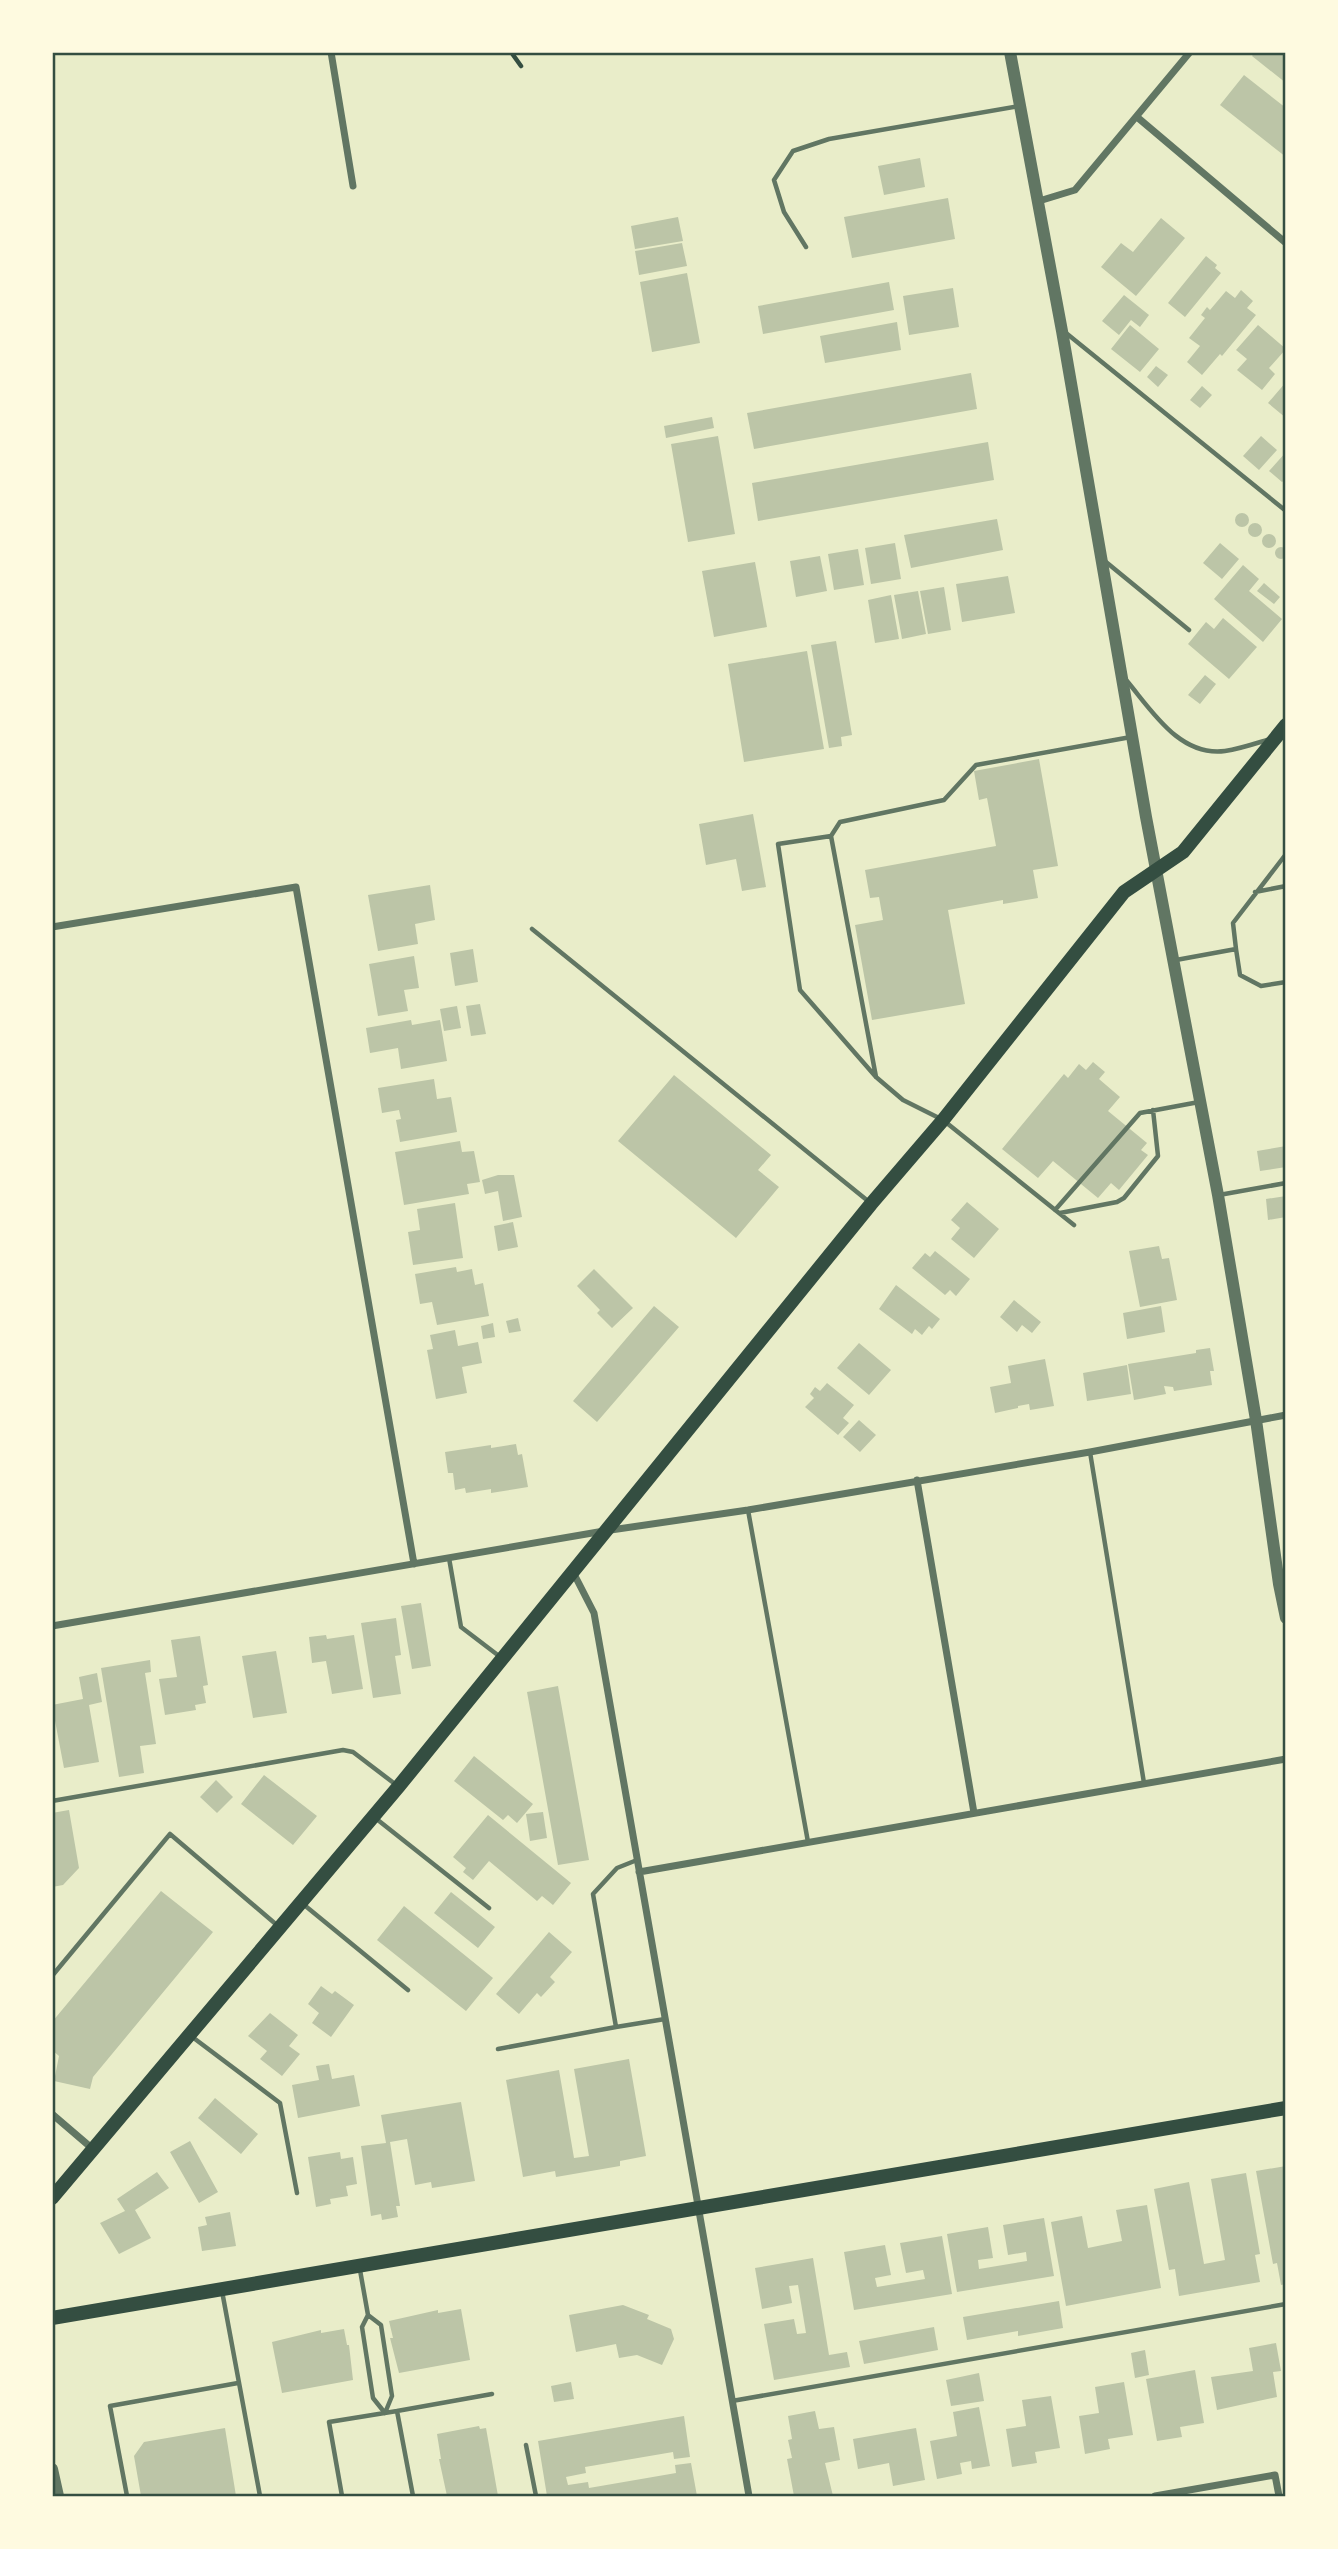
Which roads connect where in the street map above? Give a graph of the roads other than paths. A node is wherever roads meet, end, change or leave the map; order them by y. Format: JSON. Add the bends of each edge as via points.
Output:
{"nodes":[{"id":1,"x":331,"y":52,"type":"edge"},
{"id":2,"x":1010,"y":52,"type":"edge"},
{"id":3,"x":1190,"y":52,"type":"edge"},
{"id":4,"x":1020,"y":106,"type":"junction"},
{"id":5,"x":1137,"y":117,"type":"junction"},
{"id":6,"x":353,"y":186,"type":"dead end"},
{"id":7,"x":1039,"y":201,"type":"junction"},
{"id":8,"x":1286,"y":243,"type":"edge"},
{"id":9,"x":806,"y":247,"type":"dead end"},
{"id":10,"x":1062,"y":331,"type":"junction"},
{"id":11,"x":1286,"y":511,"type":"edge"},
{"id":12,"x":1101,"y":558,"type":"junction"},
{"id":13,"x":1189,"y":630,"type":"dead end"},
{"id":14,"x":1122,"y":674,"type":"junction"},
{"id":15,"x":1286,"y":725,"type":"edge"},
{"id":16,"x":1132,"y":736,"type":"junction"},
{"id":17,"x":1275,"y":738,"type":"junction"},
{"id":18,"x":831,"y":836,"type":"junction"},
{"id":19,"x":1286,"y":854,"type":"edge"},
{"id":20,"x":1156,"y":870,"type":"junction"},
{"id":21,"x":1286,"y":886,"type":"edge"},
{"id":22,"x":1255,"y":892,"type":"junction"},
{"id":23,"x":52,"y":927,"type":"edge"},
{"id":24,"x":532,"y":929,"type":"dead end"},
{"id":25,"x":1236,"y":949,"type":"junction"},
{"id":26,"x":1173,"y":961,"type":"junction"},
{"id":27,"x":1286,"y":982,"type":"edge"},
{"id":28,"x":876,"y":1077,"type":"junction"},
{"id":29,"x":1200,"y":1102,"type":"junction"},
{"id":30,"x":1153,"y":1110,"type":"junction"},
{"id":31,"x":943,"y":1120,"type":"junction"},
{"id":32,"x":1286,"y":1183,"type":"edge"},
{"id":33,"x":1218,"y":1195,"type":"junction"},
{"id":34,"x":871,"y":1204,"type":"junction"},
{"id":35,"x":1057,"y":1212,"type":"junction"},
{"id":36,"x":1074,"y":1225,"type":"dead end"},
{"id":37,"x":1286,"y":1415,"type":"edge"},
{"id":38,"x":1256,"y":1420,"type":"junction"},
{"id":39,"x":1090,"y":1452,"type":"junction"},
{"id":40,"x":918,"y":1480,"type":"junction"},
{"id":41,"x":748,"y":1510,"type":"junction"},
{"id":42,"x":604,"y":1531,"type":"junction"},
{"id":43,"x":449,"y":1558,"type":"junction"},
{"id":44,"x":414,"y":1564,"type":"junction"},
{"id":45,"x":572,"y":1571,"type":"junction"},
{"id":46,"x":1282,"y":1584,"type":"edge"},
{"id":47,"x":1286,"y":1619,"type":"edge"},
{"id":48,"x":52,"y":1626,"type":"edge"},
{"id":49,"x":503,"y":1658,"type":"junction"},
{"id":50,"x":1286,"y":1759,"type":"edge"},
{"id":51,"x":1144,"y":1784,"type":"junction"},
{"id":52,"x":399,"y":1786,"type":"junction"},
{"id":53,"x":52,"y":1801,"type":"edge"},
{"id":54,"x":974,"y":1813,"type":"junction"},
{"id":55,"x":374,"y":1816,"type":"junction"},
{"id":56,"x":808,"y":1842,"type":"junction"},
{"id":57,"x":637,"y":1860,"type":"junction"},
{"id":58,"x":639,"y":1872,"type":"junction"},
{"id":59,"x":302,"y":1903,"type":"junction"},
{"id":60,"x":489,"y":1908,"type":"dead end"},
{"id":61,"x":281,"y":1929,"type":"junction"},
{"id":62,"x":52,"y":1976,"type":"edge"},
{"id":63,"x":408,"y":1990,"type":"dead end"},
{"id":64,"x":665,"y":2019,"type":"junction"},
{"id":65,"x":616,"y":2027,"type":"junction"},
{"id":66,"x":191,"y":2035,"type":"junction"},
{"id":67,"x":498,"y":2049,"type":"dead end"},
{"id":68,"x":1286,"y":2108,"type":"edge"},
{"id":69,"x":52,"y":2114,"type":"edge"},
{"id":70,"x":94,"y":2150,"type":"junction"},
{"id":71,"x":297,"y":2193,"type":"dead end"},
{"id":72,"x":52,"y":2198,"type":"edge"},
{"id":73,"x":698,"y":2209,"type":"junction"},
{"id":74,"x":359,"y":2266,"type":"junction"},
{"id":75,"x":222,"y":2290,"type":"junction"},
{"id":76,"x":1286,"y":2304,"type":"edge"},
{"id":77,"x":368,"y":2315,"type":"junction"},
{"id":78,"x":52,"y":2318,"type":"edge"},
{"id":79,"x":238,"y":2383,"type":"junction"},
{"id":80,"x":492,"y":2394,"type":"dead end"},
{"id":81,"x":732,"y":2401,"type":"junction"},
{"id":82,"x":397,"y":2411,"type":"junction"},
{"id":83,"x":385,"y":2413,"type":"junction"},
{"id":84,"x":526,"y":2445,"type":"dead end"},
{"id":85,"x":52,"y":2469,"type":"edge"},
{"id":86,"x":58,"y":2497,"type":"edge"},
{"id":87,"x":127,"y":2497,"type":"edge"},
{"id":88,"x":260,"y":2497,"type":"edge"},
{"id":89,"x":342,"y":2497,"type":"edge"},
{"id":90,"x":413,"y":2497,"type":"edge"},
{"id":91,"x":536,"y":2497,"type":"edge"},
{"id":92,"x":749,"y":2497,"type":"edge"},
{"id":93,"x":1155,"y":2497,"type":"edge"},
{"id":94,"x":1279,"y":2497,"type":"edge"}],
"edges":[{"from":1,"to":6,"type":"street"},
{"from":2,"to":4,"type":"street"},
{"from":3,"to":5,"type":"street"},
{"from":4,"to":7,"type":"street"},
{"from":4,"to":9,"type":"lane","via":[[829,139],[793,151],[774,180],[784,212]]},
{"from":5,"to":7,"type":"street","via":[[1074,190]]},
{"from":5,"to":8,"type":"street"},
{"from":7,"to":10,"type":"street"},
{"from":10,"to":11,"type":"lane"},
{"from":10,"to":12,"type":"street"},
{"from":12,"to":13,"type":"lane"},
{"from":12,"to":14,"type":"street"},
{"from":14,"to":16,"type":"street"},
{"from":14,"to":17,"type":"lane","via":[[1173,735],[1199,748],[1224,751]]},
{"from":15,"to":17,"type":"main road"},
{"from":16,"to":18,"type":"lane","via":[[976,765],[944,800],[840,822]]},
{"from":16,"to":20,"type":"street"},
{"from":17,"to":20,"type":"main road","via":[[1183,852]]},
{"from":18,"to":28,"type":"lane"},
{"from":18,"to":28,"type":"lane","via":[[778,844],[800,990]]},
{"from":19,"to":22,"type":"lane"},
{"from":20,"to":26,"type":"street"},
{"from":20,"to":31,"type":"main road","via":[[1124,892]]},
{"from":21,"to":22,"type":"lane"},
{"from":22,"to":25,"type":"lane","via":[[1233,923]]},
{"from":23,"to":44,"type":"street","via":[[296,887]]},
{"from":24,"to":34,"type":"lane"},
{"from":25,"to":26,"type":"lane"},
{"from":25,"to":27,"type":"lane","via":[[1240,975],[1261,986]]},
{"from":26,"to":29,"type":"street"},
{"from":28,"to":31,"type":"lane","via":[[903,1100]]},
{"from":29,"to":30,"type":"lane"},
{"from":29,"to":33,"type":"street"},
{"from":30,"to":35,"type":"lane","via":[[1135,1116]]},
{"from":30,"to":35,"type":"lane","via":[[1158,1156],[1124,1198]]},
{"from":31,"to":34,"type":"main road"},
{"from":31,"to":35,"type":"lane"},
{"from":32,"to":33,"type":"lane"},
{"from":33,"to":38,"type":"street"},
{"from":34,"to":42,"type":"main road"},
{"from":35,"to":36,"type":"lane"},
{"from":37,"to":38,"type":"street"},
{"from":38,"to":39,"type":"street"},
{"from":38,"to":46,"type":"street"},
{"from":39,"to":40,"type":"street"},
{"from":39,"to":51,"type":"lane"},
{"from":40,"to":41,"type":"street"},
{"from":40,"to":54,"type":"street"},
{"from":41,"to":42,"type":"street"},
{"from":41,"to":56,"type":"lane"},
{"from":42,"to":43,"type":"street"},
{"from":42,"to":45,"type":"main road"},
{"from":43,"to":44,"type":"street"},
{"from":43,"to":49,"type":"lane","via":[[461,1627]]},
{"from":44,"to":48,"type":"street"},
{"from":45,"to":49,"type":"main road"},
{"from":45,"to":57,"type":"street","via":[[594,1613]]},
{"from":46,"to":47,"type":"street"},
{"from":49,"to":52,"type":"main road"},
{"from":50,"to":51,"type":"street"},
{"from":51,"to":54,"type":"street"},
{"from":52,"to":53,"type":"lane","via":[[353,1752],[343,1750]]},
{"from":52,"to":55,"type":"main road"},
{"from":54,"to":56,"type":"street"},
{"from":55,"to":59,"type":"main road"},
{"from":55,"to":60,"type":"lane"},
{"from":56,"to":58,"type":"street"},
{"from":57,"to":58,"type":"street"},
{"from":57,"to":65,"type":"lane","via":[[617,1868],[593,1894]]},
{"from":58,"to":64,"type":"street"},
{"from":59,"to":61,"type":"main road"},
{"from":59,"to":63,"type":"lane"},
{"from":61,"to":62,"type":"lane","via":[[170,1834]]},
{"from":61,"to":66,"type":"main road"},
{"from":64,"to":65,"type":"lane"},
{"from":64,"to":73,"type":"street"},
{"from":65,"to":67,"type":"lane"},
{"from":66,"to":70,"type":"main road"},
{"from":66,"to":71,"type":"lane","via":[[281,2104]]},
{"from":68,"to":73,"type":"main road"},
{"from":69,"to":70,"type":"street"},
{"from":70,"to":72,"type":"main road"},
{"from":73,"to":74,"type":"main road"},
{"from":73,"to":81,"type":"street"},
{"from":74,"to":75,"type":"main road"},
{"from":74,"to":77,"type":"lane"},
{"from":75,"to":78,"type":"main road"},
{"from":75,"to":79,"type":"lane"},
{"from":76,"to":81,"type":"lane"},
{"from":77,"to":83,"type":"lane","via":[[362,2327],[373,2398]]},
{"from":77,"to":83,"type":"lane","via":[[381,2325],[392,2396]]},
{"from":79,"to":87,"type":"lane","via":[[110,2406]]},
{"from":79,"to":88,"type":"lane"},
{"from":80,"to":82,"type":"lane"},
{"from":81,"to":92,"type":"street"},
{"from":82,"to":83,"type":"lane"},
{"from":82,"to":90,"type":"lane"},
{"from":83,"to":89,"type":"lane","via":[[329,2422]]},
{"from":84,"to":91,"type":"lane"},
{"from":85,"to":86,"type":"street"},
{"from":93,"to":94,"type":"street","via":[[1275,2475]]}]}
